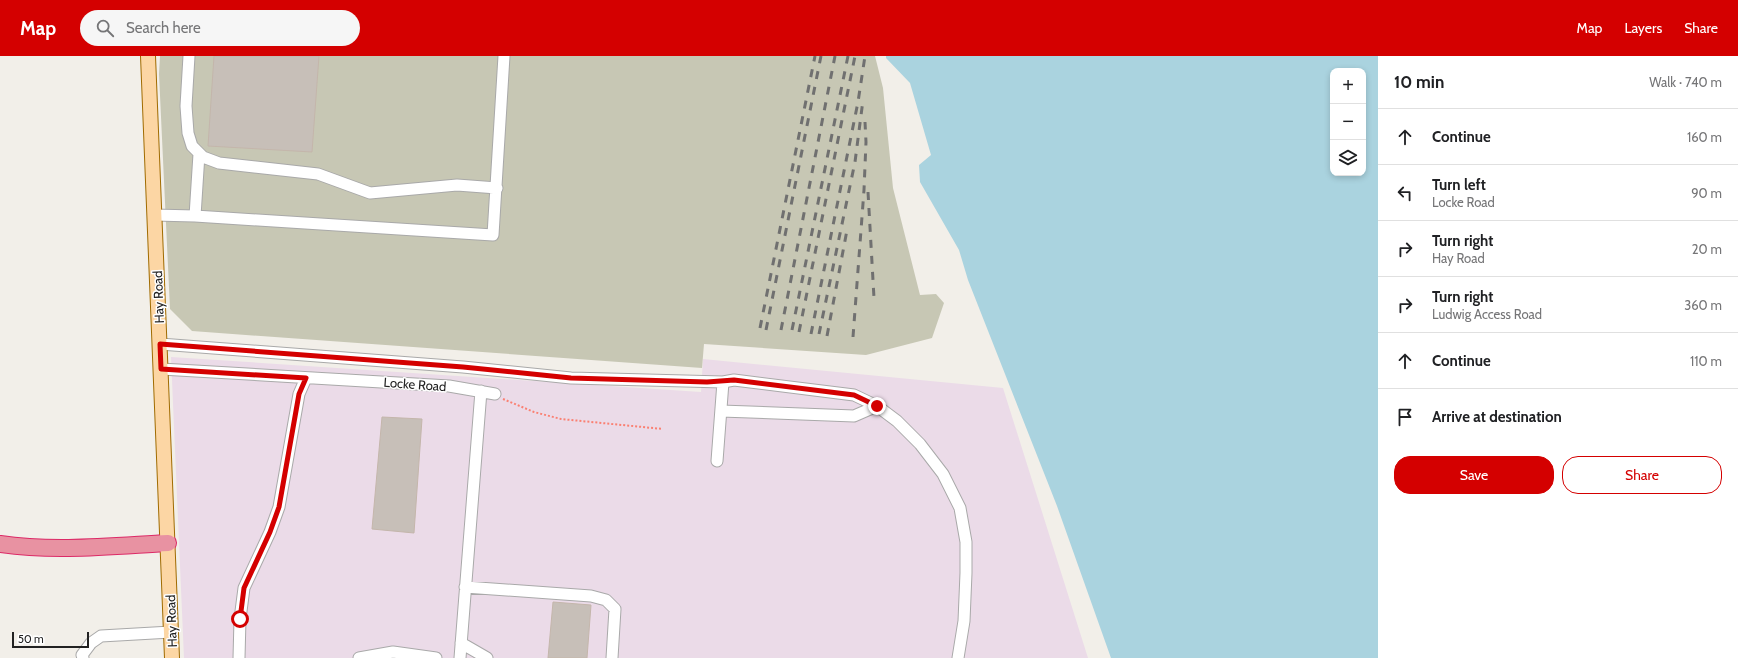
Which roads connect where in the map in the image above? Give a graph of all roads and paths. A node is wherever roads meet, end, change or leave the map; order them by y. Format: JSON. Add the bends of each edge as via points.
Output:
{"nodes":[{"id":1,"x":148,"y":56,"type":"edge"},
{"id":2,"x":189,"y":56,"type":"edge"},
{"id":3,"x":504,"y":56,"type":"edge"},
{"id":4,"x":199,"y":154,"type":"junction"},
{"id":5,"x":497,"y":188,"type":"junction"},
{"id":6,"x":154,"y":215,"type":"junction"},
{"id":7,"x":195,"y":216,"type":"junction"},
{"id":8,"x":160,"y":344,"type":"junction"},
{"id":9,"x":161,"y":369,"type":"junction"},
{"id":10,"x":306,"y":378,"type":"junction"},
{"id":11,"x":723,"y":382,"type":"junction"},
{"id":12,"x":481,"y":391,"type":"junction"},
{"id":13,"x":496,"y":394,"type":"joint"},
{"id":14,"x":877,"y":406,"type":"junction"},
{"id":15,"x":721,"y":411,"type":"junction"},
{"id":16,"x":663,"y":429,"type":"dead end"},
{"id":17,"x":716,"y":461,"type":"dead end"},
{"id":18,"x":168,"y":543,"type":"junction"},
{"id":19,"x":0,"y":544,"type":"edge"},
{"id":20,"x":466,"y":587,"type":"junction"},
{"id":21,"x":171,"y":632,"type":"junction"},
{"id":22,"x":461,"y":643,"type":"junction"},
{"id":23,"x":83,"y":658,"type":"edge"},
{"id":24,"x":172,"y":658,"type":"edge"},
{"id":25,"x":239,"y":658,"type":"edge"},
{"id":26,"x":359,"y":658,"type":"edge"},
{"id":27,"x":436,"y":658,"type":"edge"},
{"id":28,"x":460,"y":658,"type":"edge"},
{"id":29,"x":487,"y":658,"type":"edge"},
{"id":30,"x":612,"y":658,"type":"edge"},
{"id":31,"x":958,"y":658,"type":"edge"}],
"edges":[{"from":1,"to":6,"type":"main road","name":"Hay Road"},
{"from":2,"to":4,"type":"street","via":[[186,106],[188,133],[192,146]]},
{"from":3,"to":5,"type":"street"},
{"from":4,"to":5,"type":"street","via":[[219,163],[318,174],[370,193],[457,185]]},
{"from":4,"to":7,"type":"street"},
{"from":5,"to":7,"type":"street","via":[[493,235]]},
{"from":6,"to":7,"type":"street"},
{"from":6,"to":8,"type":"main road","name":"Hay Road"},
{"from":8,"to":9,"type":"main road","name":"Hay Road"},
{"from":8,"to":11,"type":"street","via":[[463,367],[571,378]]},
{"from":9,"to":10,"type":"street","name":"Locke Road"},
{"from":9,"to":18,"type":"main road","name":"Hay Road"},
{"from":10,"to":12,"type":"street","name":"Locke Road","via":[[449,386]]},
{"from":10,"to":25,"type":"street","via":[[299,394],[279,507],[244,588]]},
{"from":11,"to":14,"type":"street","via":[[734,380],[854,395]]},
{"from":11,"to":15,"type":"street"},
{"from":12,"to":13,"type":"street","name":"Locke Road"},
{"from":12,"to":20,"type":"street"},
{"from":13,"to":16,"type":"path","via":[[505,401],[561,419]]},
{"from":14,"to":15,"type":"street","via":[[854,416]]},
{"from":14,"to":31,"type":"street","via":[[897,421],[920,444],[943,474],[960,508],[966,542],[966,573],[964,621]]},
{"from":15,"to":17,"type":"street"},
{"from":18,"to":19,"type":"highway","via":[[94,547],[23,547]]},
{"from":18,"to":21,"type":"main road","name":"Hay Road"},
{"from":20,"to":22,"type":"street"},
{"from":20,"to":30,"type":"street","via":[[591,596],[606,600],[615,609]]},
{"from":21,"to":23,"type":"street","via":[[101,636],[91,643],[82,655]]},
{"from":21,"to":24,"type":"main road","name":"Hay Road"},
{"from":22,"to":28,"type":"street"},
{"from":22,"to":29,"type":"street"},
{"from":26,"to":27,"type":"street","via":[[393,652]]}]}
